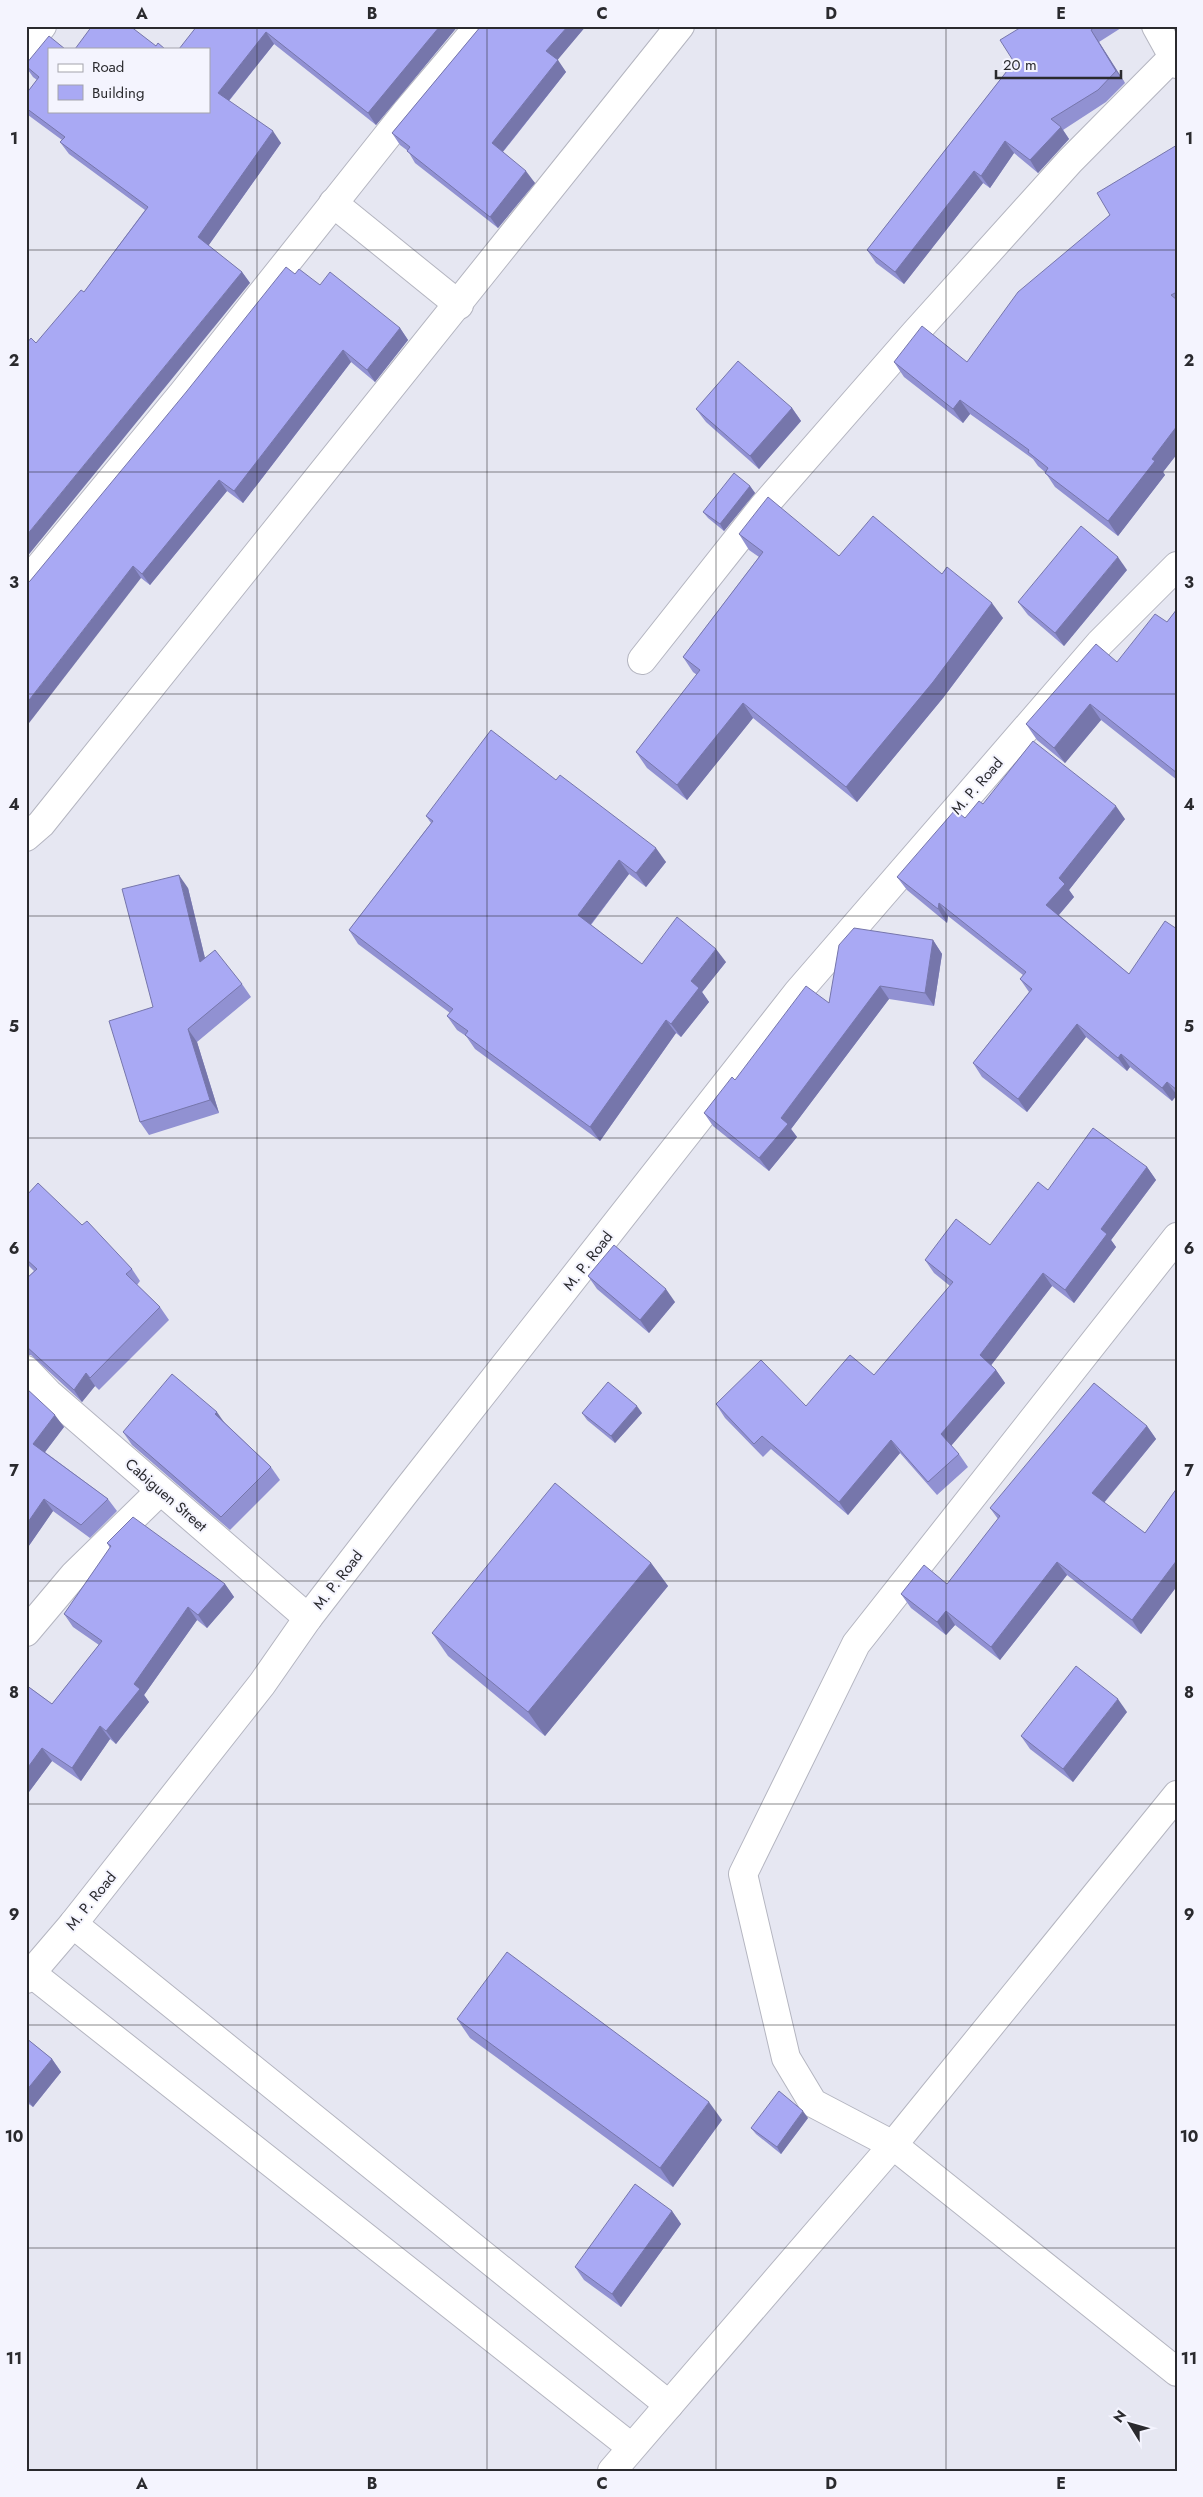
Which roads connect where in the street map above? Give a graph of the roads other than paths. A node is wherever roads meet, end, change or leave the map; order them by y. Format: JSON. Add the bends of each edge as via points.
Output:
{"nodes":[{"id":1,"x":42,"y":26,"type":"edge"},
{"id":2,"x":479,"y":26,"type":"edge"},
{"id":3,"x":680,"y":26,"type":"edge"},
{"id":4,"x":1156,"y":26,"type":"edge"},
{"id":5,"x":26,"y":47,"type":"edge"},
{"id":6,"x":1175,"y":61,"type":"edge"},
{"id":7,"x":334,"y":204,"type":"junction"},
{"id":8,"x":459,"y":305,"type":"junction"},
{"id":9,"x":1177,"y":566,"type":"edge"},
{"id":10,"x":26,"y":583,"type":"edge"},
{"id":11,"x":642,"y":660,"type":"dead end"},
{"id":12,"x":26,"y":837,"type":"edge"},
{"id":13,"x":1177,"y":1238,"type":"edge"},
{"id":14,"x":26,"y":1370,"type":"edge"},
{"id":15,"x":160,"y":1491,"type":"junction"},
{"id":16,"x":308,"y":1618,"type":"junction"},
{"id":17,"x":26,"y":1632,"type":"edge"},
{"id":18,"x":1177,"y":1796,"type":"edge"},
{"id":19,"x":73,"y":1924,"type":"junction"},
{"id":20,"x":28,"y":1976,"type":"edge"},
{"id":21,"x":893,"y":2145,"type":"junction"},
{"id":22,"x":1177,"y":2372,"type":"edge"},
{"id":23,"x":669,"y":2405,"type":"junction"},
{"id":24,"x":631,"y":2447,"type":"junction"},
{"id":25,"x":612,"y":2471,"type":"edge"}],
"edges":[{"from":1,"to":5,"type":"street"},
{"from":2,"to":7,"type":"street"},
{"from":3,"to":8,"type":"street"},
{"from":4,"to":6,"type":"street"},
{"from":6,"to":11,"type":"street","via":[[1070,161],[915,333],[763,507]]},
{"from":7,"to":8,"type":"street"},
{"from":7,"to":10,"type":"street"},
{"from":8,"to":12,"type":"street","via":[[41,824]]},
{"from":9,"to":16,"type":"street","name":"M. P. Road","via":[[1100,643],[798,992]]},
{"from":13,"to":21,"type":"street","via":[[856,1644],[743,1874],[786,2058],[812,2103]]},
{"from":14,"to":15,"type":"street","name":"Cabiguen Street"},
{"from":15,"to":16,"type":"street","name":"Cabiguen Street"},
{"from":15,"to":17,"type":"street","via":[[74,1575]]},
{"from":16,"to":19,"type":"street","name":"M. P. Road","via":[[262,1684]]},
{"from":18,"to":21,"type":"street"},
{"from":19,"to":20,"type":"street","name":"M. P. Road"},
{"from":19,"to":23,"type":"street"},
{"from":20,"to":24,"type":"street"},
{"from":21,"to":22,"type":"street"},
{"from":21,"to":23,"type":"street"},
{"from":23,"to":24,"type":"street"},
{"from":24,"to":25,"type":"street"}]}
